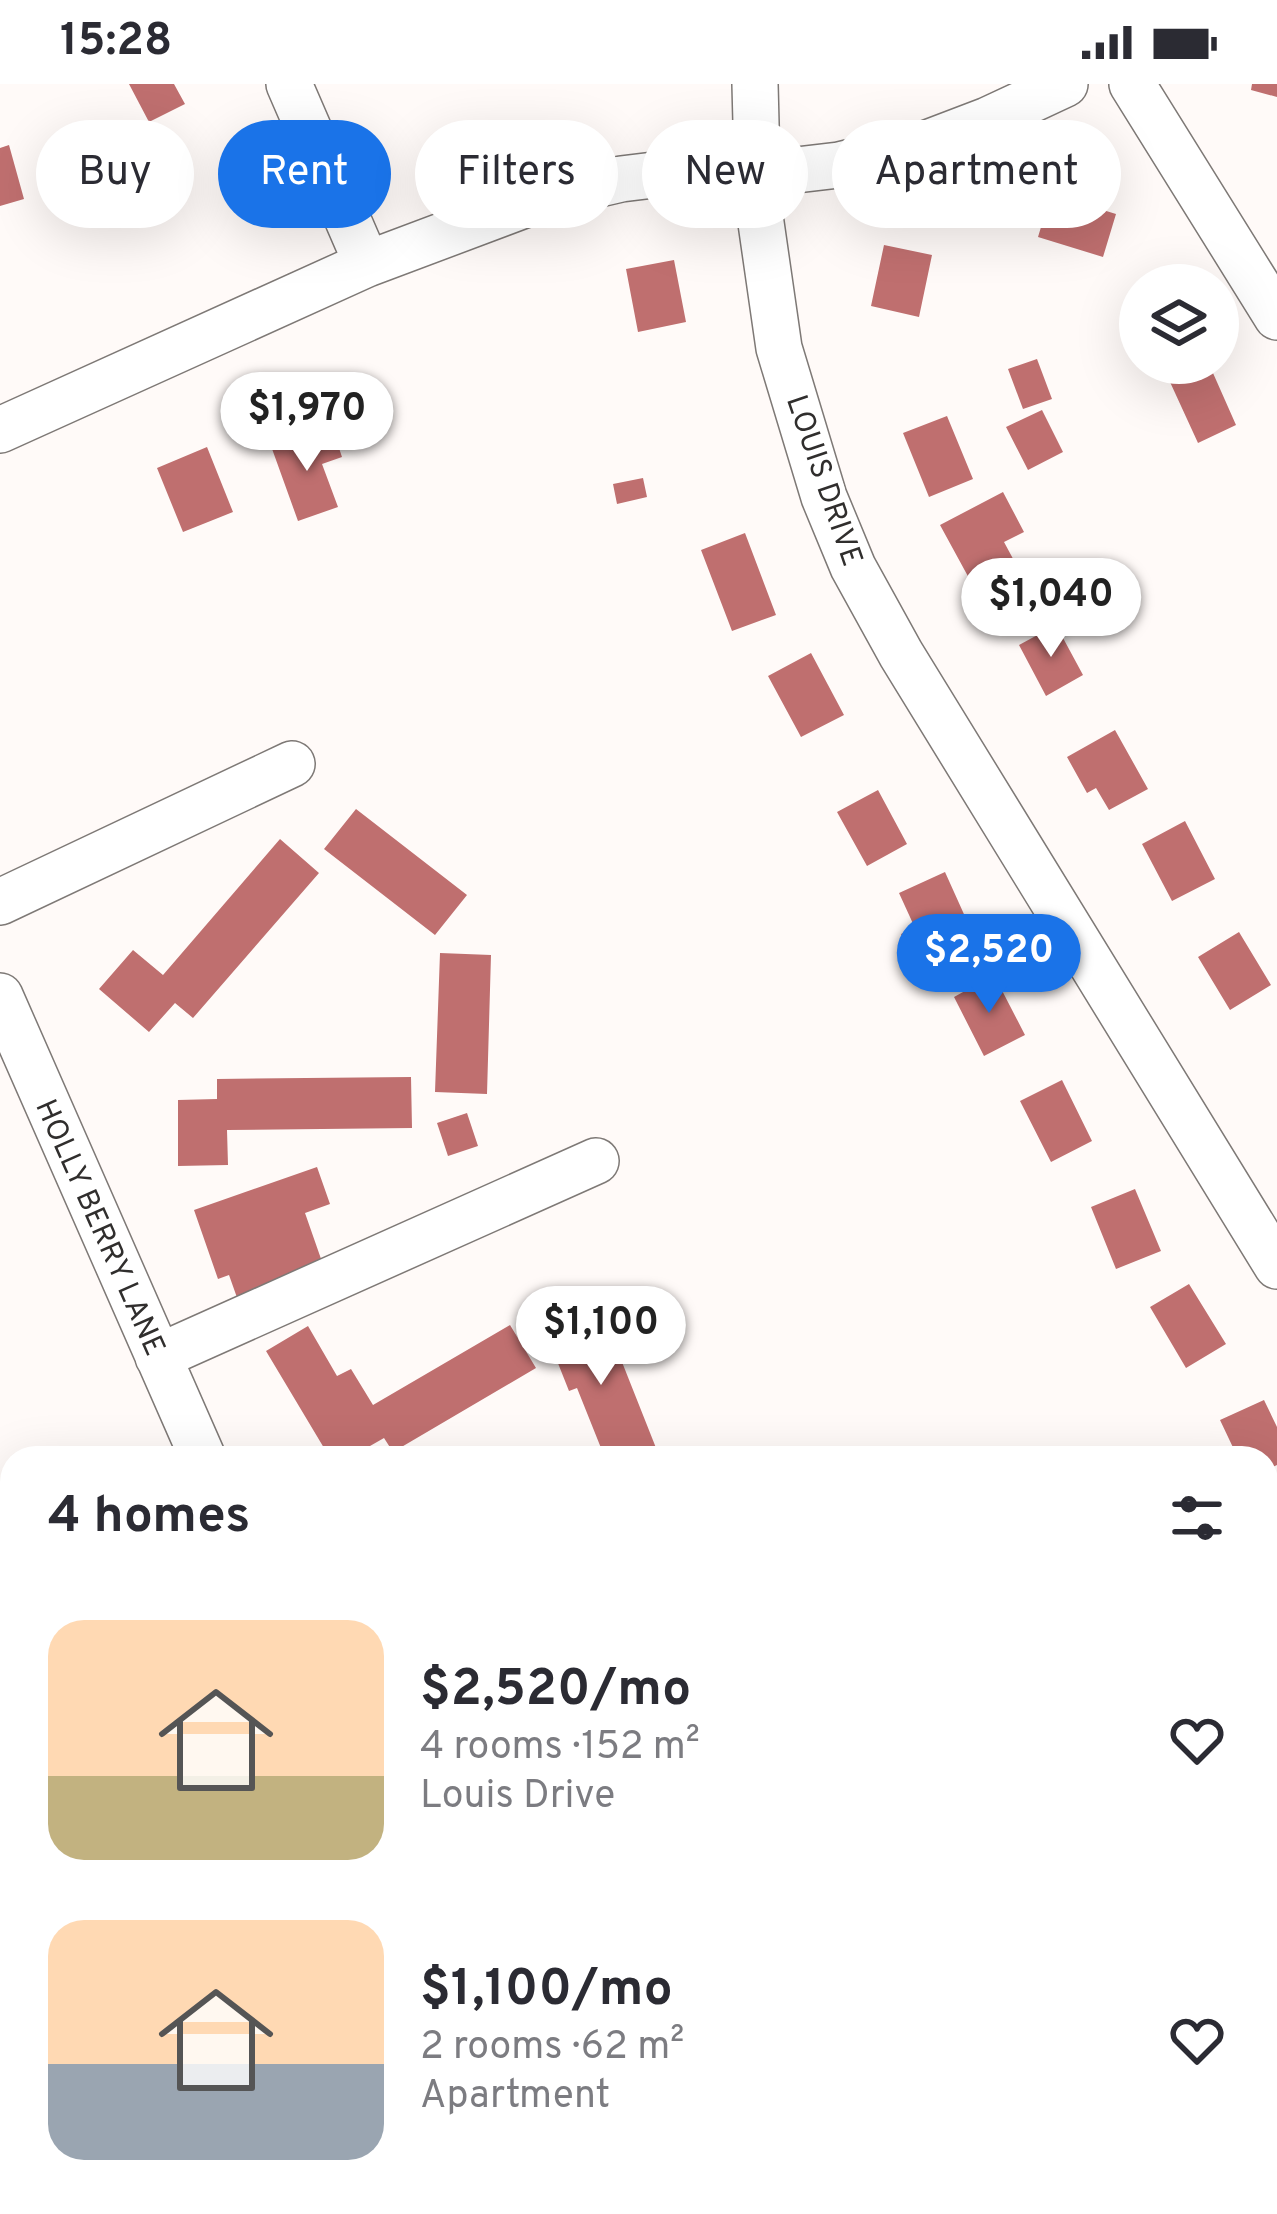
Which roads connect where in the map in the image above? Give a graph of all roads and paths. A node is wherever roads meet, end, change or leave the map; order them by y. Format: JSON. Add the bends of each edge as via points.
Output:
{"nodes":[{"id":1,"x":289,"y":84,"type":"edge"},
{"id":2,"x":755,"y":84,"type":"edge"},
{"id":3,"x":1066,"y":84,"type":"edge"},
{"id":4,"x":1132,"y":84,"type":"edge"},
{"id":5,"x":755,"y":120,"type":"edge"},
{"id":6,"x":808,"y":169,"type":"edge"},
{"id":7,"x":642,"y":176,"type":"edge"},
{"id":8,"x":761,"y":228,"type":"edge"},
{"id":9,"x":367,"y":264,"type":"junction"},
{"id":10,"x":1277,"y":317,"type":"edge"},
{"id":11,"x":0,"y":430,"type":"edge"},
{"id":12,"x":292,"y":764,"type":"dead end"},
{"id":13,"x":0,"y":902,"type":"edge"},
{"id":14,"x":0,"y":996,"type":"edge"},
{"id":15,"x":596,"y":1161,"type":"dead end"},
{"id":16,"x":1277,"y":1266,"type":"edge"},
{"id":17,"x":158,"y":1357,"type":"junction"},
{"id":18,"x":198,"y":1446,"type":"edge"}],
"edges":[{"from":1,"to":9,"type":"street"},
{"from":2,"to":5,"type":"street","name":"LOUIS DRIVE"},
{"from":3,"to":6,"type":"street","via":[[925,143]]},
{"from":4,"to":10,"type":"street"},
{"from":7,"to":9,"type":"street","via":[[548,196]]},
{"from":8,"to":16,"type":"street","name":"LOUIS DRIVE","via":[[779,347],[853,567]]},
{"from":9,"to":11,"type":"street"},
{"from":12,"to":13,"type":"street"},
{"from":14,"to":17,"type":"street","name":"HOLLY BERRY LANE"},
{"from":15,"to":17,"type":"street"},
{"from":17,"to":18,"type":"street","name":"HOLLY BERRY LANE"}]}
